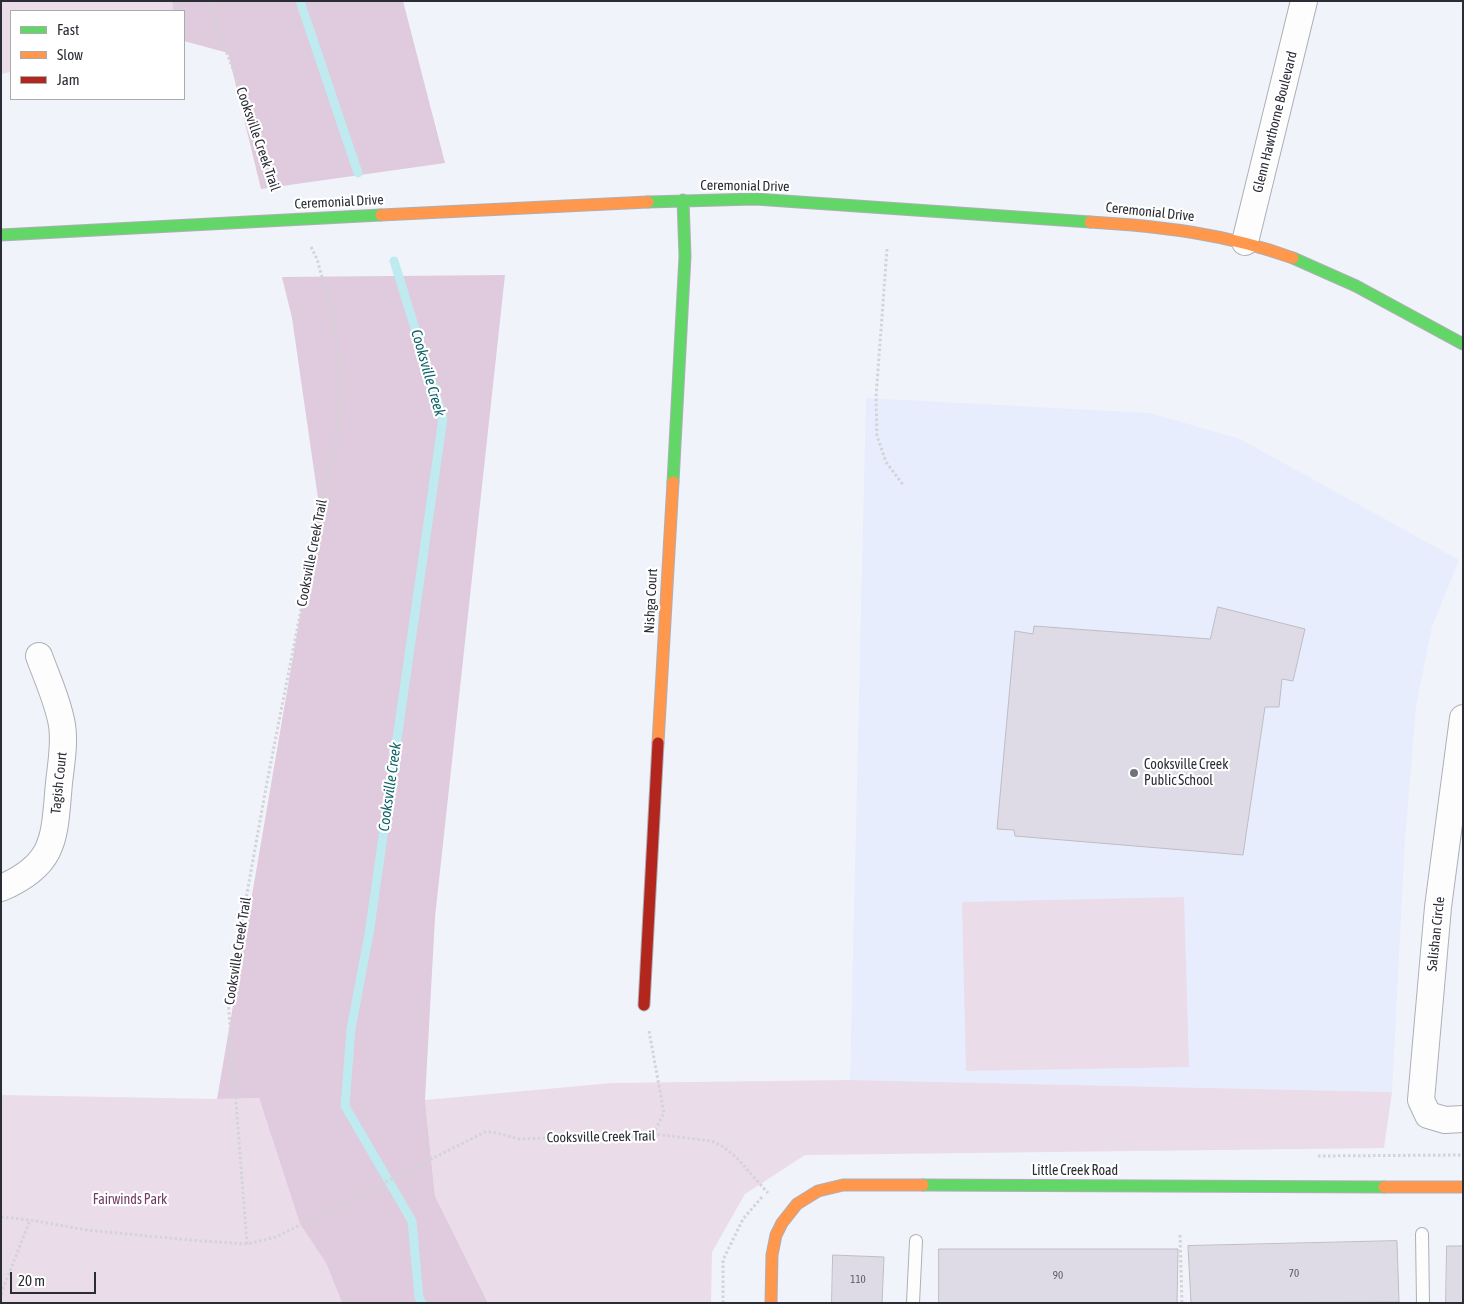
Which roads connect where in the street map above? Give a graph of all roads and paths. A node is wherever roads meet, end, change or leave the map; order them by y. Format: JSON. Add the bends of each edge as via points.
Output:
{"nodes":[{"id":1,"x":207,"y":1,"type":"edge"},
{"id":2,"x":1304,"y":1,"type":"edge"},
{"id":3,"x":683,"y":200,"type":"junction"},
{"id":4,"x":292,"y":219,"type":"junction"},
{"id":5,"x":1,"y":235,"type":"edge"},
{"id":6,"x":1245,"y":242,"type":"junction"},
{"id":7,"x":887,"y":249,"type":"dead end"},
{"id":8,"x":1463,"y":344,"type":"edge"},
{"id":9,"x":904,"y":486,"type":"dead end"},
{"id":10,"x":39,"y":656,"type":"dead end"},
{"id":11,"x":1463,"y":718,"type":"edge"},
{"id":12,"x":1,"y":888,"type":"edge"},
{"id":13,"x":644,"y":1005,"type":"joint"},
{"id":14,"x":1463,"y":1120,"type":"edge"},
{"id":15,"x":653,"y":1134,"type":"junction"},
{"id":16,"x":1463,"y":1187,"type":"edge"},
{"id":17,"x":1,"y":1217,"type":"edge"},
{"id":18,"x":30,"y":1220,"type":"junction"},
{"id":19,"x":1422,"y":1234,"type":"dead end"},
{"id":20,"x":1180,"y":1235,"type":"dead end"},
{"id":21,"x":916,"y":1240,"type":"dead end"},
{"id":22,"x":247,"y":1244,"type":"junction"},
{"id":23,"x":1,"y":1294,"type":"edge"},
{"id":24,"x":723,"y":1303,"type":"edge"},
{"id":25,"x":771,"y":1303,"type":"edge"},
{"id":26,"x":913,"y":1303,"type":"edge"},
{"id":27,"x":1182,"y":1303,"type":"edge"},
{"id":28,"x":1423,"y":1303,"type":"edge"}],
"edges":[{"from":1,"to":4,"type":"path","name":"Cooksville Creek Trail","via":[[272,182]]},
{"from":2,"to":6,"type":"street","name":"Glenn Hawthorne Boulevard"},
{"from":3,"to":4,"type":"street","name":"Ceremonial Drive"},
{"from":3,"to":6,"type":"street","name":"Ceremonial Drive","via":[[755,199],[1138,225],[1192,231]]},
{"from":3,"to":13,"type":"street","name":"Nishga Court","via":[[685,256]]},
{"from":4,"to":5,"type":"street","name":"Ceremonial Drive"},
{"from":4,"to":22,"type":"path","name":"Cooksville Creek Trail","via":[[317,259],[333,316],[340,368],[338,432],[267,782],[228,999]]},
{"from":6,"to":8,"type":"street","name":"Ceremonial Drive","via":[[1300,261],[1361,288]]},
{"from":7,"to":9,"type":"path","via":[[876,397],[877,436],[886,462]]},
{"from":10,"to":12,"type":"street","name":"Tagish Court","via":[[60,713],[64,734],[54,835],[39,865],[22,879]]},
{"from":11,"to":14,"type":"street","name":"Salishan Circle","via":[[1438,907],[1421,1100],[1428,1115],[1445,1120]]},
{"from":13,"to":15,"type":"path","via":[[664,1113]]},
{"from":15,"to":22,"type":"path","name":"Cooksville Creek Trail","via":[[519,1139],[485,1132],[276,1237]]},
{"from":15,"to":24,"type":"path","name":"Cooksville Creek Trail","via":[[712,1141],[722,1146],[736,1156],[767,1192],[743,1219],[723,1260]]},
{"from":16,"to":25,"type":"street","name":"Little Creek Road","via":[[829,1187],[798,1203],[780,1226],[773,1249]]},
{"from":17,"to":18,"type":"path"},
{"from":18,"to":22,"type":"path","via":[[158,1238]]},
{"from":18,"to":23,"type":"path"},
{"from":19,"to":28,"type":"lane"},
{"from":20,"to":27,"type":"path"},
{"from":21,"to":26,"type":"lane"}]}
